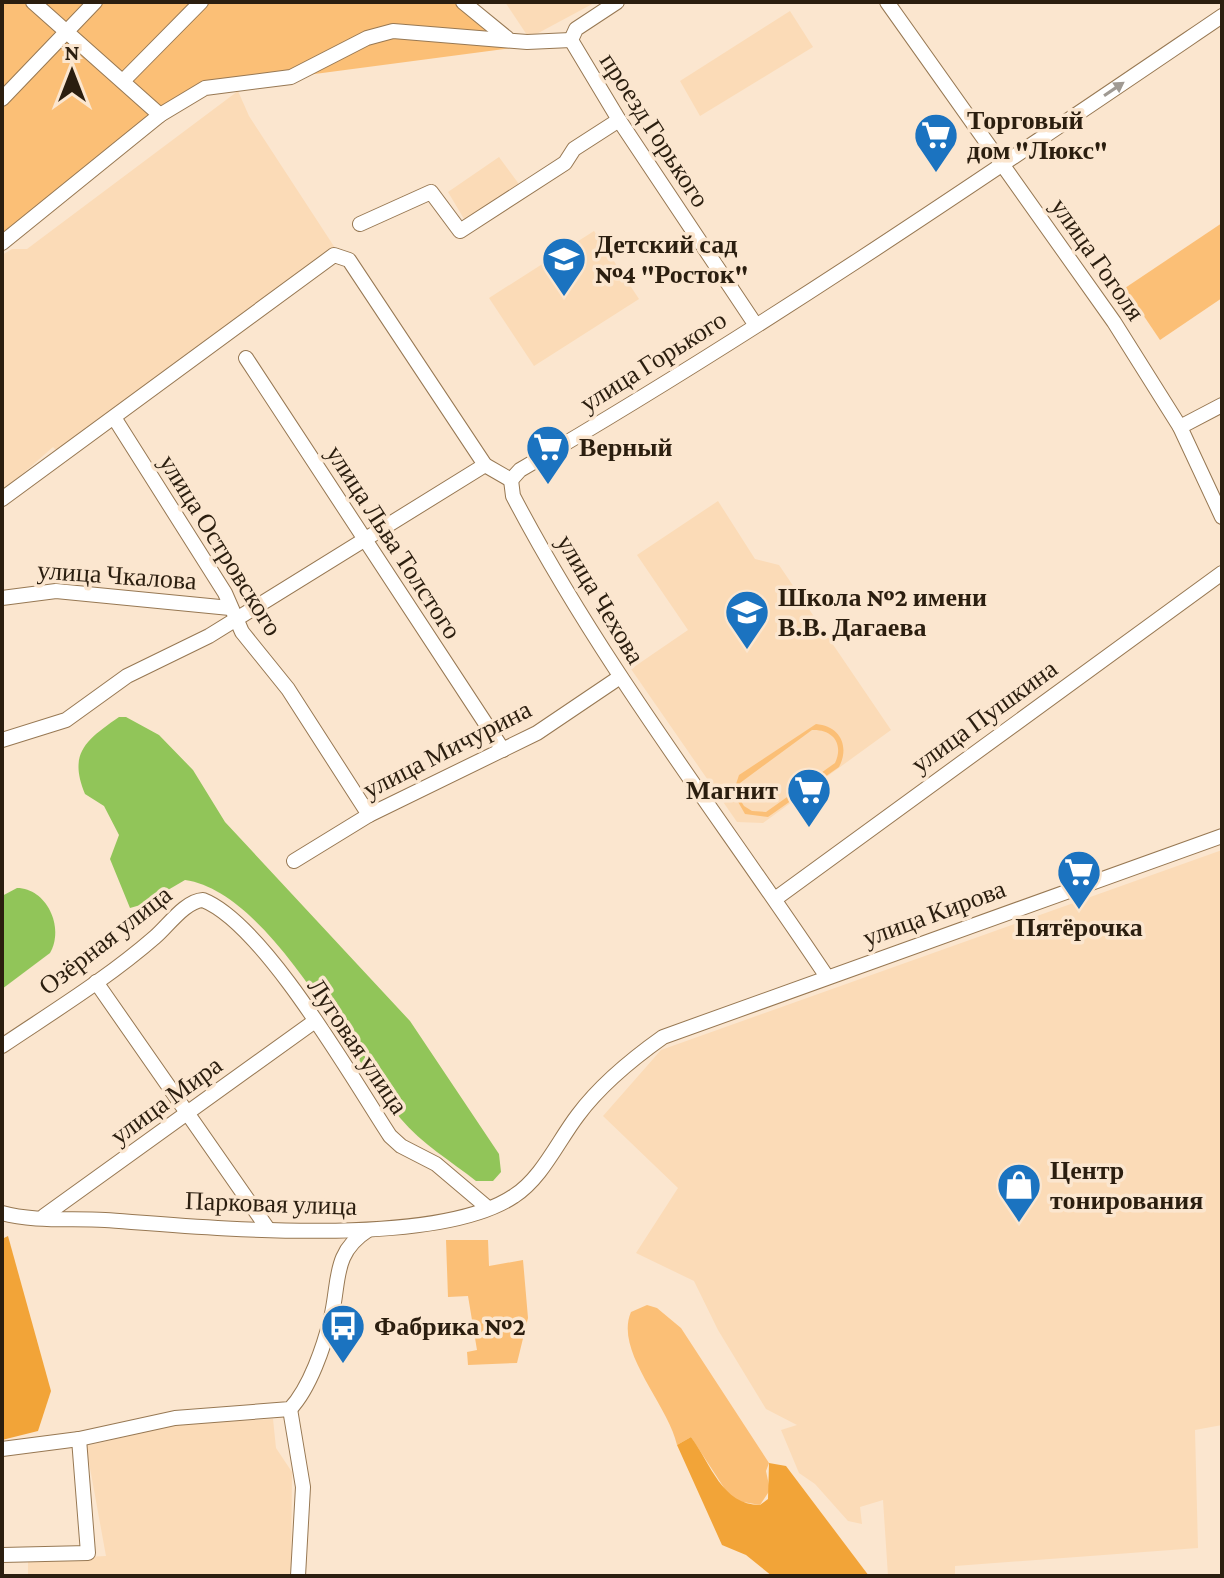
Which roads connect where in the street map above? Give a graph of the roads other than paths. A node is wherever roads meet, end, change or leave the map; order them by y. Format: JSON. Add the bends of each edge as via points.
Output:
{"nodes":[{"id":1,"x":33,"y":2,"type":"edge"},
{"id":2,"x":95,"y":2,"type":"edge"},
{"id":3,"x":201,"y":2,"type":"edge"},
{"id":4,"x":463,"y":2,"type":"edge"},
{"id":5,"x":617,"y":2,"type":"edge"},
{"id":6,"x":887,"y":2,"type":"edge"},
{"id":7,"x":1222,"y":16,"type":"edge"},
{"id":8,"x":66,"y":32,"type":"junction"},
{"id":9,"x":508,"y":39,"type":"junction"},
{"id":10,"x":571,"y":40,"type":"junction"},
{"id":11,"x":123,"y":81,"type":"junction"},
{"id":12,"x":2,"y":99,"type":"edge"},
{"id":13,"x":160,"y":115,"type":"junction"},
{"id":14,"x":619,"y":120,"type":"junction"},
{"id":15,"x":1003,"y":164,"type":"junction"},
{"id":16,"x":360,"y":224,"type":"dead end"},
{"id":17,"x":2,"y":243,"type":"edge"},
{"id":18,"x":755,"y":324,"type":"junction"},
{"id":19,"x":246,"y":358,"type":"dead end"},
{"id":20,"x":1222,"y":405,"type":"edge"},
{"id":21,"x":115,"y":419,"type":"junction"},
{"id":22,"x":1180,"y":427,"type":"junction"},
{"id":23,"x":485,"y":465,"type":"junction"},
{"id":24,"x":511,"y":480,"type":"junction"},
{"id":25,"x":2,"y":499,"type":"edge"},
{"id":26,"x":1222,"y":517,"type":"edge"},
{"id":27,"x":365,"y":542,"type":"junction"},
{"id":28,"x":1222,"y":573,"type":"edge"},
{"id":29,"x":2,"y":598,"type":"edge"},
{"id":30,"x":233,"y":614,"type":"junction"},
{"id":31,"x":620,"y":677,"type":"junction"},
{"id":32,"x":2,"y":740,"type":"edge"},
{"id":33,"x":503,"y":750,"type":"junction"},
{"id":34,"x":369,"y":815,"type":"junction"},
{"id":35,"x":1222,"y":836,"type":"edge"},
{"id":36,"x":294,"y":861,"type":"dead end"},
{"id":37,"x":775,"y":899,"type":"junction"},
{"id":38,"x":199,"y":900,"type":"joint"},
{"id":39,"x":827,"y":977,"type":"junction"},
{"id":40,"x":96,"y":982,"type":"junction"},
{"id":41,"x":315,"y":1021,"type":"junction"},
{"id":42,"x":2,"y":1046,"type":"edge"},
{"id":43,"x":188,"y":1115,"type":"junction"},
{"id":44,"x":528,"y":1184,"type":"joint"},
{"id":45,"x":488,"y":1208,"type":"junction"},
{"id":46,"x":3,"y":1214,"type":"edge"},
{"id":47,"x":44,"y":1216,"type":"junction"},
{"id":48,"x":268,"y":1229,"type":"junction"},
{"id":49,"x":368,"y":1230,"type":"junction"},
{"id":50,"x":290,"y":1409,"type":"junction"},
{"id":51,"x":79,"y":1439,"type":"junction"},
{"id":52,"x":2,"y":1449,"type":"edge"},
{"id":53,"x":2,"y":1555,"type":"edge"},
{"id":54,"x":298,"y":1576,"type":"edge"}],
"edges":[{"from":1,"to":8,"type":"street"},
{"from":2,"to":8,"type":"street"},
{"from":3,"to":11,"type":"street"},
{"from":4,"to":9,"type":"street"},
{"from":5,"to":10,"type":"street","via":[[576,29]]},
{"from":6,"to":15,"type":"street","name":"улица Гоголя"},
{"from":15,"to":7,"type":"street","name":"улица Горького","one_way":true},
{"from":8,"to":11,"type":"street"},
{"from":8,"to":12,"type":"street"},
{"from":9,"to":10,"type":"street"},
{"from":9,"to":13,"type":"street","via":[[407,31],[380,34],[301,74],[205,88]]},
{"from":10,"to":14,"type":"street","name":"проезд Горького"},
{"from":11,"to":13,"type":"street"},
{"from":13,"to":17,"type":"street"},
{"from":14,"to":16,"type":"street","via":[[574,149],[565,163],[460,231],[431,192]]},
{"from":14,"to":18,"type":"street","name":"проезд Горького"},
{"from":15,"to":18,"type":"street","name":"улица Горького"},
{"from":15,"to":22,"type":"street","name":"улица Гоголя"},
{"from":18,"to":24,"type":"street","name":"улица Горького"},
{"from":19,"to":27,"type":"street","name":"улица Льва Толстого"},
{"from":20,"to":22,"type":"street"},
{"from":21,"to":23,"type":"street","via":[[334,255],[349,260]]},
{"from":21,"to":25,"type":"street","via":[[77,441]]},
{"from":21,"to":30,"type":"street","name":"улица Островского","via":[[225,593]]},
{"from":22,"to":26,"type":"street","name":"улица Гоголя"},
{"from":23,"to":24,"type":"street"},
{"from":23,"to":27,"type":"street"},
{"from":24,"to":31,"type":"street","name":"улица Чехова","via":[[513,496]]},
{"from":27,"to":30,"type":"street"},
{"from":27,"to":33,"type":"street","name":"улица Льва Толстого"},
{"from":28,"to":37,"type":"street","name":"улица Пушкина"},
{"from":29,"to":30,"type":"street","name":"улица Чкалова","via":[[56,591]]},
{"from":30,"to":32,"type":"street","via":[[127,676],[60,723]]},
{"from":30,"to":34,"type":"street","name":"улица Островского"},
{"from":31,"to":33,"type":"street","name":"улица Мичурина"},
{"from":31,"to":37,"type":"street","name":"улица Чехова"},
{"from":33,"to":34,"type":"street","name":"улица Мичурина"},
{"from":34,"to":36,"type":"street","name":"улица Мичурина"},
{"from":35,"to":39,"type":"street","name":"улица Кирова"},
{"from":37,"to":39,"type":"street","name":"улица Чехова"},
{"from":38,"to":40,"type":"street","name":"Озёрная улица"},
{"from":38,"to":41,"type":"street","name":"Луговая улица","via":[[211,903],[248,932]]},
{"from":39,"to":44,"type":"street","name":"улица Кирова","via":[[663,1037],[628,1062],[580,1113]]},
{"from":40,"to":42,"type":"street","name":"Озёрная улица"},
{"from":40,"to":43,"type":"street"},
{"from":41,"to":43,"type":"street","name":"улица Мира"},
{"from":41,"to":45,"type":"street","name":"Луговая улица","via":[[390,1136],[436,1164]]},
{"from":43,"to":47,"type":"street","name":"улица Мира"},
{"from":43,"to":48,"type":"street"},
{"from":44,"to":45,"type":"street","name":"Парковая улица"},
{"from":45,"to":49,"type":"street","name":"Парковая улица","via":[[423,1224]]},
{"from":46,"to":47,"type":"street","name":"Парковая улица"},
{"from":47,"to":48,"type":"street","name":"Парковая улица"},
{"from":48,"to":49,"type":"street","name":"Парковая улица"},
{"from":49,"to":50,"type":"street","via":[[352,1240],[340,1260],[331,1319]]},
{"from":50,"to":51,"type":"street","via":[[175,1418]]},
{"from":50,"to":54,"type":"street","via":[[303,1487]]},
{"from":51,"to":52,"type":"street"},
{"from":51,"to":53,"type":"street","via":[[88,1553]]}]}
